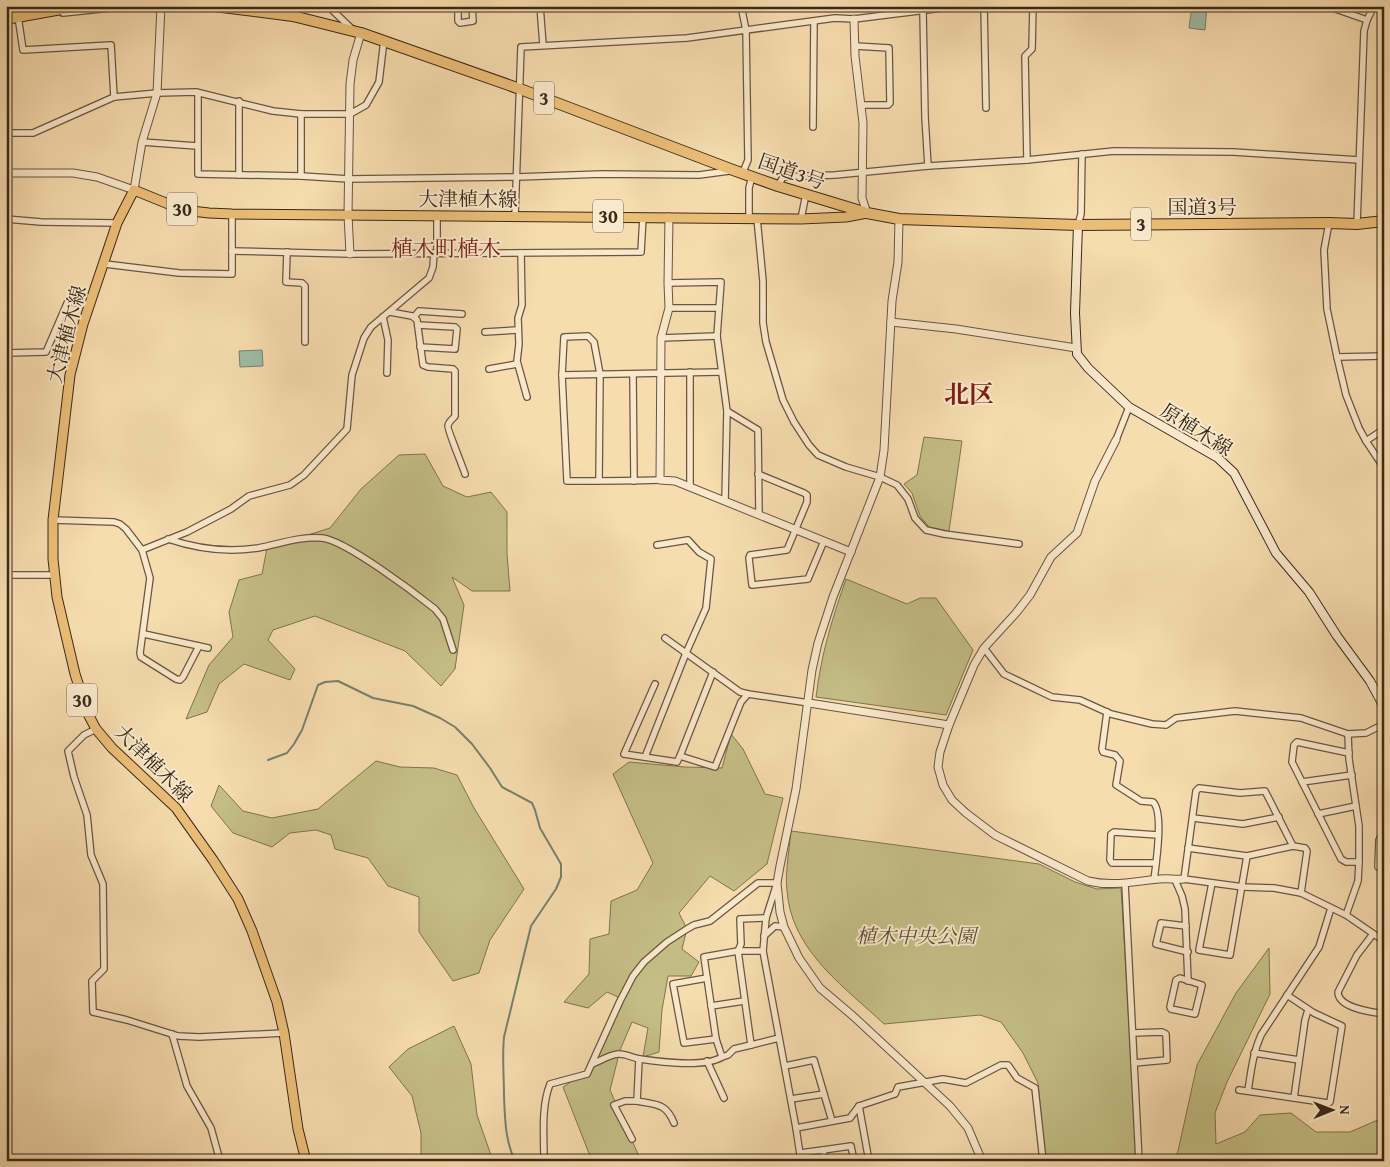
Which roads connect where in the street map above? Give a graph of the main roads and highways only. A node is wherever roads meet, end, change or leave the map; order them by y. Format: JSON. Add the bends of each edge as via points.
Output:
{"nodes":[{"id":1,"x":78,"y":6,"type":"edge"},
{"id":2,"x":214,"y":6,"type":"edge"},
{"id":3,"x":6,"y":19,"type":"edge"},
{"id":4,"x":867,"y":213,"type":"junction"},
{"id":5,"x":1384,"y":221,"type":"edge"},
{"id":6,"x":1078,"y":224,"type":"junction"},
{"id":7,"x":1384,"y":707,"type":"edge"},
{"id":8,"x":306,"y":1161,"type":"edge"}],
"edges":[{"from":1,"to":3,"type":"highway"},
{"from":2,"to":4,"type":"highway","name":"国道3号","number":"3","via":[[293,16],[384,40],[778,186]]},
{"from":4,"to":6,"type":"highway","name":"国道3号","number":"3","via":[[899,219]]},
{"from":4,"to":8,"type":"main road","name":"大津植木線","number":"30","via":[[801,219],[232,214],[182,210],[134,190],[117,223],[70,375],[53,520],[54,573],[60,615],[84,704],[96,729],[176,808],[238,899],[277,1002]]},
{"from":5,"to":6,"type":"highway","name":"国道3号","number":"3","via":[[1357,224]]},
{"from":6,"to":7,"type":"main road","name":"原植木線","via":[[1077,354],[1129,407],[1218,458],[1234,473],[1276,553],[1309,592]]}]}
